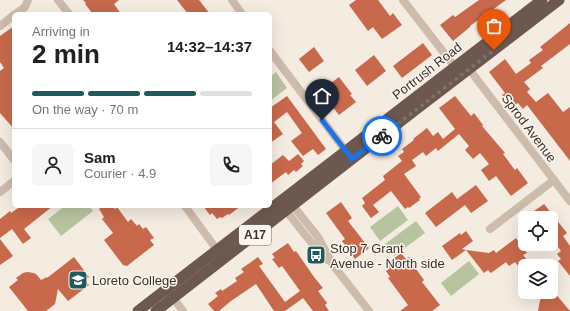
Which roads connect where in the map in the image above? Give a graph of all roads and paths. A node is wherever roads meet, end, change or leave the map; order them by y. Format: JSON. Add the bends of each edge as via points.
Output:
{"nodes":[{"id":1,"x":28,"y":0,"type":"edge"},
{"id":2,"x":58,"y":0,"type":"edge"},
{"id":3,"x":232,"y":0,"type":"edge"},
{"id":4,"x":403,"y":0,"type":"edge"},
{"id":5,"x":559,"y":0,"type":"edge"},
{"id":6,"x":539,"y":4,"type":"edge"},
{"id":7,"x":19,"y":12,"type":"edge"},
{"id":8,"x":67,"y":12,"type":"edge"},
{"id":9,"x":241,"y":12,"type":"edge"},
{"id":10,"x":12,"y":17,"type":"edge"},
{"id":11,"x":0,"y":26,"type":"edge"},
{"id":12,"x":272,"y":54,"type":"edge"},
{"id":13,"x":455,"y":67,"type":"junction"},
{"id":14,"x":469,"y":69,"type":"junction"},
{"id":15,"x":0,"y":142,"type":"edge"},
{"id":16,"x":349,"y":155,"type":"junction"},
{"id":17,"x":12,"y":157,"type":"edge"},
{"id":18,"x":554,"y":180,"type":"junction"},
{"id":19,"x":12,"y":183,"type":"edge"},
{"id":20,"x":0,"y":192,"type":"edge"},
{"id":21,"x":570,"y":201,"type":"edge"},
{"id":22,"x":286,"y":204,"type":"junction"},
{"id":23,"x":186,"y":208,"type":"edge"},
{"id":24,"x":490,"y":229,"type":"dead end"},
{"id":25,"x":220,"y":254,"type":"junction"},
{"id":26,"x":170,"y":294,"type":"junction"},
{"id":27,"x":138,"y":311,"type":"edge"},
{"id":28,"x":156,"y":311,"type":"edge"},
{"id":29,"x":183,"y":311,"type":"edge"},
{"id":30,"x":369,"y":311,"type":"edge"}],
"edges":[{"from":1,"to":7,"type":"street"},
{"from":2,"to":8,"type":"street"},
{"from":3,"to":9,"type":"street"},
{"from":4,"to":13,"type":"street"},
{"from":5,"to":6,"type":"highway","name":"Portrush Road","number":"A17"},
{"from":6,"to":13,"type":"highway","name":"Portrush Road","number":"A17"},
{"from":6,"to":14,"type":"highway","name":"Portrush Road","number":"A17"},
{"from":10,"to":11,"type":"street"},
{"from":12,"to":16,"type":"street"},
{"from":13,"to":16,"type":"highway","name":"Portrush Road","number":"A17"},
{"from":14,"to":16,"type":"highway","name":"Portrush Road","number":"A17"},
{"from":14,"to":18,"type":"street","name":"Sprod Avenue"},
{"from":15,"to":17,"type":"street"},
{"from":16,"to":22,"type":"highway","name":"Portrush Road","number":"A17"},
{"from":18,"to":21,"type":"street","name":"Sprod Avenue"},
{"from":18,"to":24,"type":"street"},
{"from":19,"to":20,"type":"street"},
{"from":22,"to":25,"type":"highway","name":"Portrush Road","number":"A17"},
{"from":22,"to":30,"type":"street","via":[[318,237],[333,265]]},
{"from":23,"to":25,"type":"street"},
{"from":25,"to":26,"type":"highway","name":"Portrush Road","number":"A17"},
{"from":26,"to":27,"type":"highway","name":"Portrush Road","number":"A17"},
{"from":26,"to":28,"type":"highway","name":"Portrush Road","number":"A17"},
{"from":26,"to":29,"type":"street"}]}
